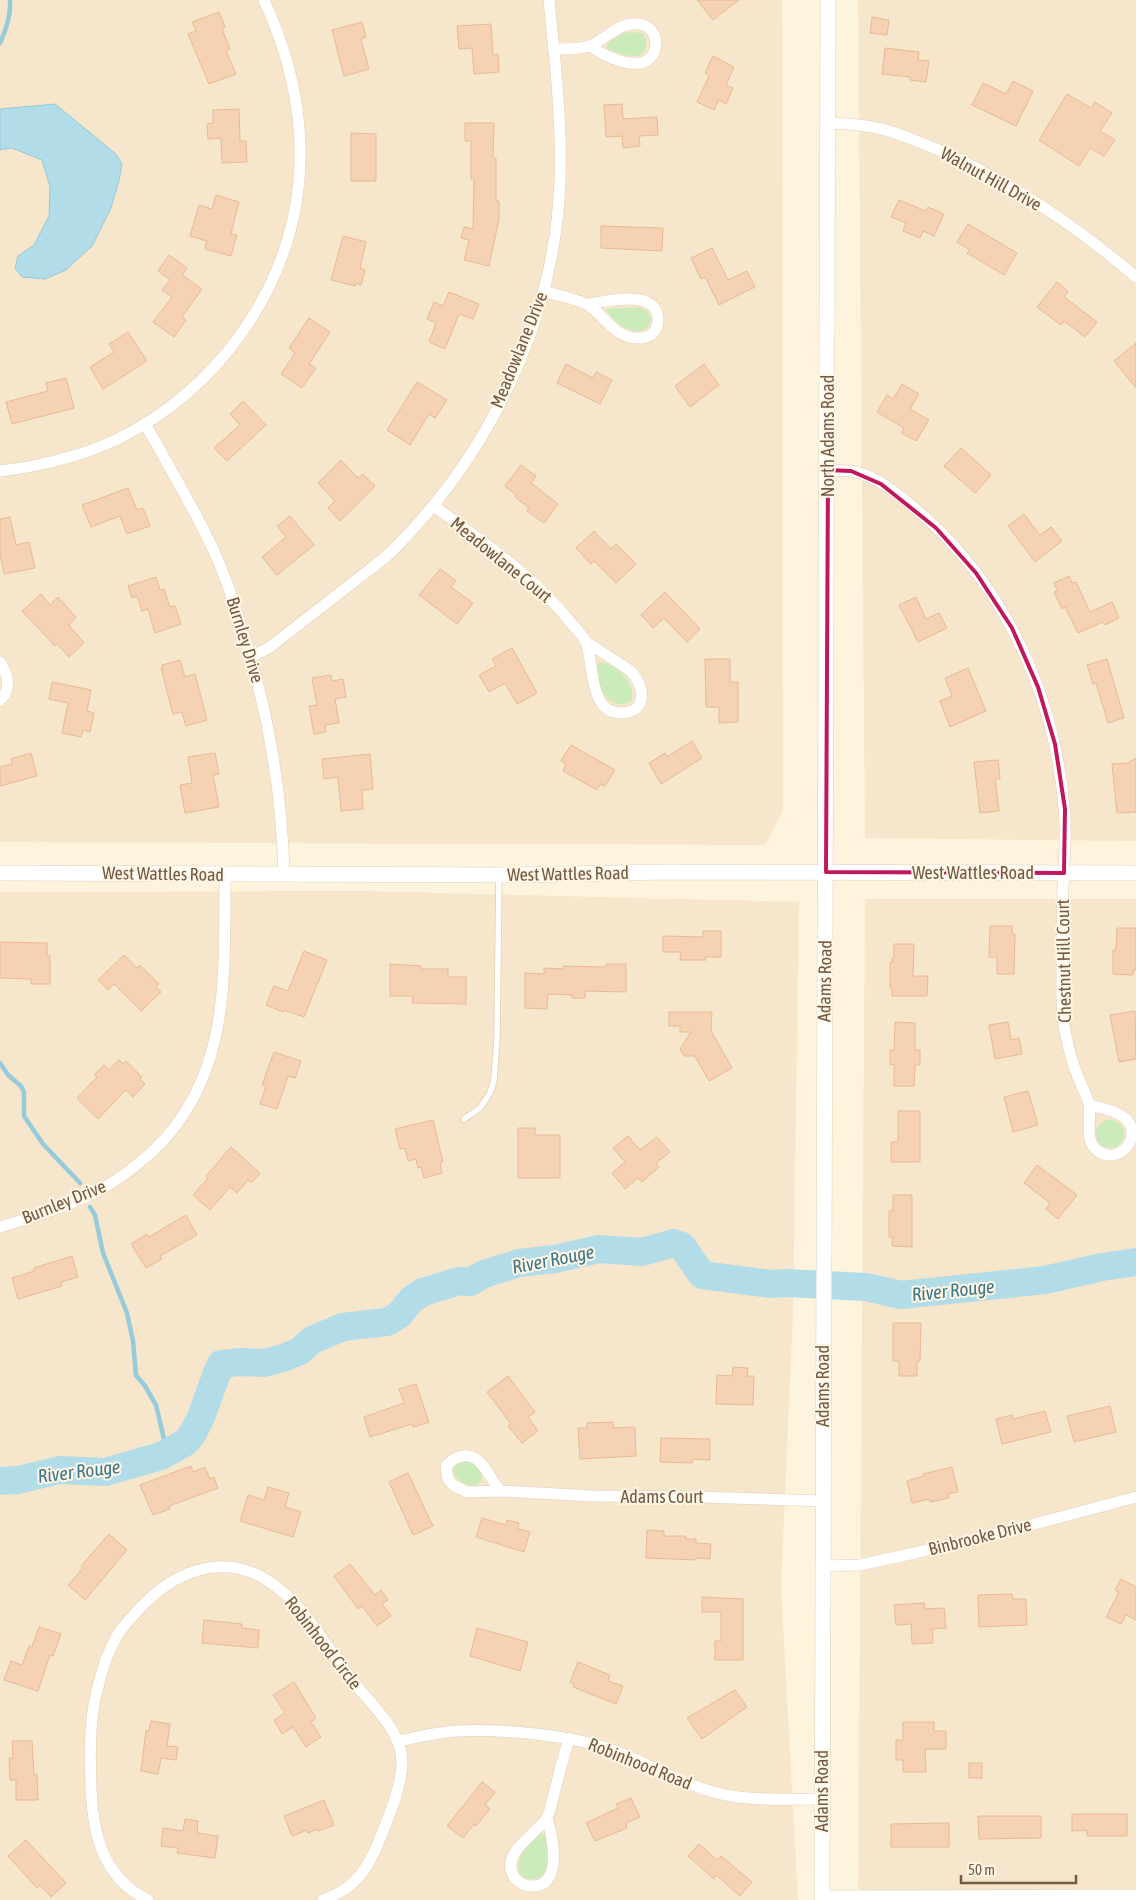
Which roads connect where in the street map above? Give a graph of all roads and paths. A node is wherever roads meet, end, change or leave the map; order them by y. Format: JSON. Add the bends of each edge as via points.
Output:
{"nodes":[{"id":1,"x":264,"y":0,"type":"edge"},
{"id":2,"x":549,"y":0,"type":"edge"},
{"id":3,"x":828,"y":0,"type":"edge"},
{"id":4,"x":591,"y":46,"type":"junction"},
{"id":5,"x":554,"y":49,"type":"junction"},
{"id":6,"x":828,"y":123,"type":"junction"},
{"id":7,"x":1136,"y":277,"type":"edge"},
{"id":8,"x":544,"y":291,"type":"junction"},
{"id":9,"x":588,"y":304,"type":"junction"},
{"id":10,"x":145,"y":424,"type":"junction"},
{"id":11,"x":828,"y":470,"type":"junction"},
{"id":12,"x":0,"y":472,"type":"edge"},
{"id":13,"x":434,"y":506,"type":"junction"},
{"id":14,"x":586,"y":640,"type":"junction"},
{"id":15,"x":251,"y":657,"type":"junction"},
{"id":16,"x":0,"y":662,"type":"edge"},
{"id":17,"x":0,"y":700,"type":"edge"},
{"id":18,"x":826,"y":872,"type":"junction"},
{"id":19,"x":1064,"y":873,"type":"junction"},
{"id":20,"x":1136,"y":873,"type":"edge"},
{"id":21,"x":0,"y":874,"type":"edge"},
{"id":22,"x":225,"y":874,"type":"junction"},
{"id":23,"x":284,"y":874,"type":"junction"},
{"id":24,"x":499,"y":875,"type":"junction"},
{"id":25,"x":1089,"y":1104,"type":"junction"},
{"id":26,"x":464,"y":1118,"type":"dead end"},
{"id":27,"x":0,"y":1227,"type":"edge"},
{"id":28,"x":501,"y":1491,"type":"junction"},
{"id":29,"x":1136,"y":1497,"type":"edge"},
{"id":30,"x":822,"y":1501,"type":"junction"},
{"id":31,"x":822,"y":1566,"type":"junction"},
{"id":32,"x":569,"y":1738,"type":"junction"},
{"id":33,"x":398,"y":1742,"type":"junction"},
{"id":34,"x":822,"y":1800,"type":"junction"},
{"id":35,"x":547,"y":1818,"type":"junction"},
{"id":36,"x":1136,"y":1894,"type":"edge"},
{"id":37,"x":822,"y":1898,"type":"edge"},
{"id":38,"x":148,"y":1900,"type":"edge"},
{"id":39,"x":323,"y":1900,"type":"edge"}],
"edges":[{"from":1,"to":10,"type":"street","via":[[285,52],[296,100],[300,169],[291,229],[269,287],[242,333],[191,390]]},
{"from":2,"to":5,"type":"street","name":"Meadowlane Drive"},
{"from":3,"to":6,"type":"street","name":"North Adams Road"},
{"from":4,"to":4,"type":"street","via":[[630,24],[650,28],[656,42],[651,58],[641,63],[600,54]]},
{"from":4,"to":5,"type":"street"},
{"from":5,"to":8,"type":"street","name":"Meadowlane Drive","via":[[559,103],[560,183]]},
{"from":6,"to":7,"type":"street","name":"Walnut Hill Drive","via":[[893,132],[983,171],[1085,235]]},
{"from":6,"to":11,"type":"street","name":"North Adams Road"},
{"from":8,"to":9,"type":"street"},
{"from":8,"to":13,"type":"street","name":"Meadowlane Drive","via":[[527,342],[500,405],[478,444]]},
{"from":9,"to":9,"type":"street","via":[[623,335],[646,337],[658,325],[654,306],[642,300]]},
{"from":10,"to":12,"type":"street","via":[[73,457]]},
{"from":10,"to":15,"type":"street","name":"Burnley Drive","via":[[213,547]]},
{"from":11,"to":18,"type":"street","name":"North Adams Road"},
{"from":11,"to":19,"type":"street","name":"Chestnut Hill Court","via":[[851,471],[868,477],[904,500],[948,540],[999,606],[1030,667],[1055,744],[1065,809]]},
{"from":13,"to":14,"type":"street","name":"Meadowlane Court","via":[[535,584]]},
{"from":13,"to":15,"type":"street","name":"Meadowlane Drive","via":[[390,552],[270,647]]},
{"from":14,"to":14,"type":"street","name":"Meadowlane Court","via":[[600,701],[618,713],[635,708],[642,693],[637,678]]},
{"from":15,"to":23,"type":"street","name":"Burnley Drive","via":[[272,742]]},
{"from":16,"to":17,"type":"street","via":[[6,670],[8,687]]},
{"from":18,"to":19,"type":"street","name":"West Wattles Road"},
{"from":18,"to":24,"type":"street","name":"West Wattles Road"},
{"from":18,"to":30,"type":"street","name":"Adams Road"},
{"from":19,"to":20,"type":"street","name":"West Wattles Road"},
{"from":19,"to":25,"type":"street","name":"Chestnut Hill Court","via":[[1063,1015],[1070,1055]]},
{"from":21,"to":22,"type":"street","name":"West Wattles Road"},
{"from":22,"to":23,"type":"street","name":"West Wattles Road"},
{"from":22,"to":27,"type":"street","name":"Burnley Drive","via":[[224,955],[216,1039],[197,1094],[182,1118],[164,1141],[121,1177],[78,1200]]},
{"from":23,"to":24,"type":"street","name":"West Wattles Road"},
{"from":24,"to":26,"type":"lane","via":[[494,1080],[480,1108]]},
{"from":25,"to":25,"type":"street","name":"Chestnut Hill Court","via":[[1126,1119],[1130,1124],[1131,1137],[1124,1150],[1114,1155],[1096,1150],[1090,1136]]},
{"from":28,"to":28,"type":"street","name":"Adams Court","via":[[467,1492],[459,1489],[448,1479],[446,1466],[463,1456],[475,1458]]},
{"from":28,"to":30,"type":"street","name":"Adams Court"},
{"from":29,"to":31,"type":"street","name":"Binbrooke Drive","via":[[896,1557],[859,1565]]},
{"from":30,"to":31,"type":"street","name":"Adams Road"},
{"from":31,"to":34,"type":"street","name":"Adams Road"},
{"from":32,"to":33,"type":"street","name":"Robinhood Road","via":[[474,1731]]},
{"from":32,"to":34,"type":"street","name":"Robinhood Road","via":[[616,1751],[678,1780],[730,1796]]},
{"from":32,"to":35,"type":"street"},
{"from":33,"to":38,"type":"street","name":"Robinhood Circle","via":[[390,1726],[302,1613],[272,1584],[250,1572],[224,1566],[200,1569],[173,1580],[145,1603],[118,1634],[96,1692],[92,1731],[92,1808],[97,1839],[106,1860],[122,1881]]},
{"from":33,"to":39,"type":"street","name":"Robinhood Circle","via":[[402,1764],[399,1783],[375,1852],[358,1880]]},
{"from":34,"to":37,"type":"street","name":"Adams Road"},
{"from":35,"to":35,"type":"street","via":[[512,1858],[513,1875],[524,1885],[537,1886],[551,1871],[554,1853]]},
{"from":36,"to":37,"type":"street"}]}
